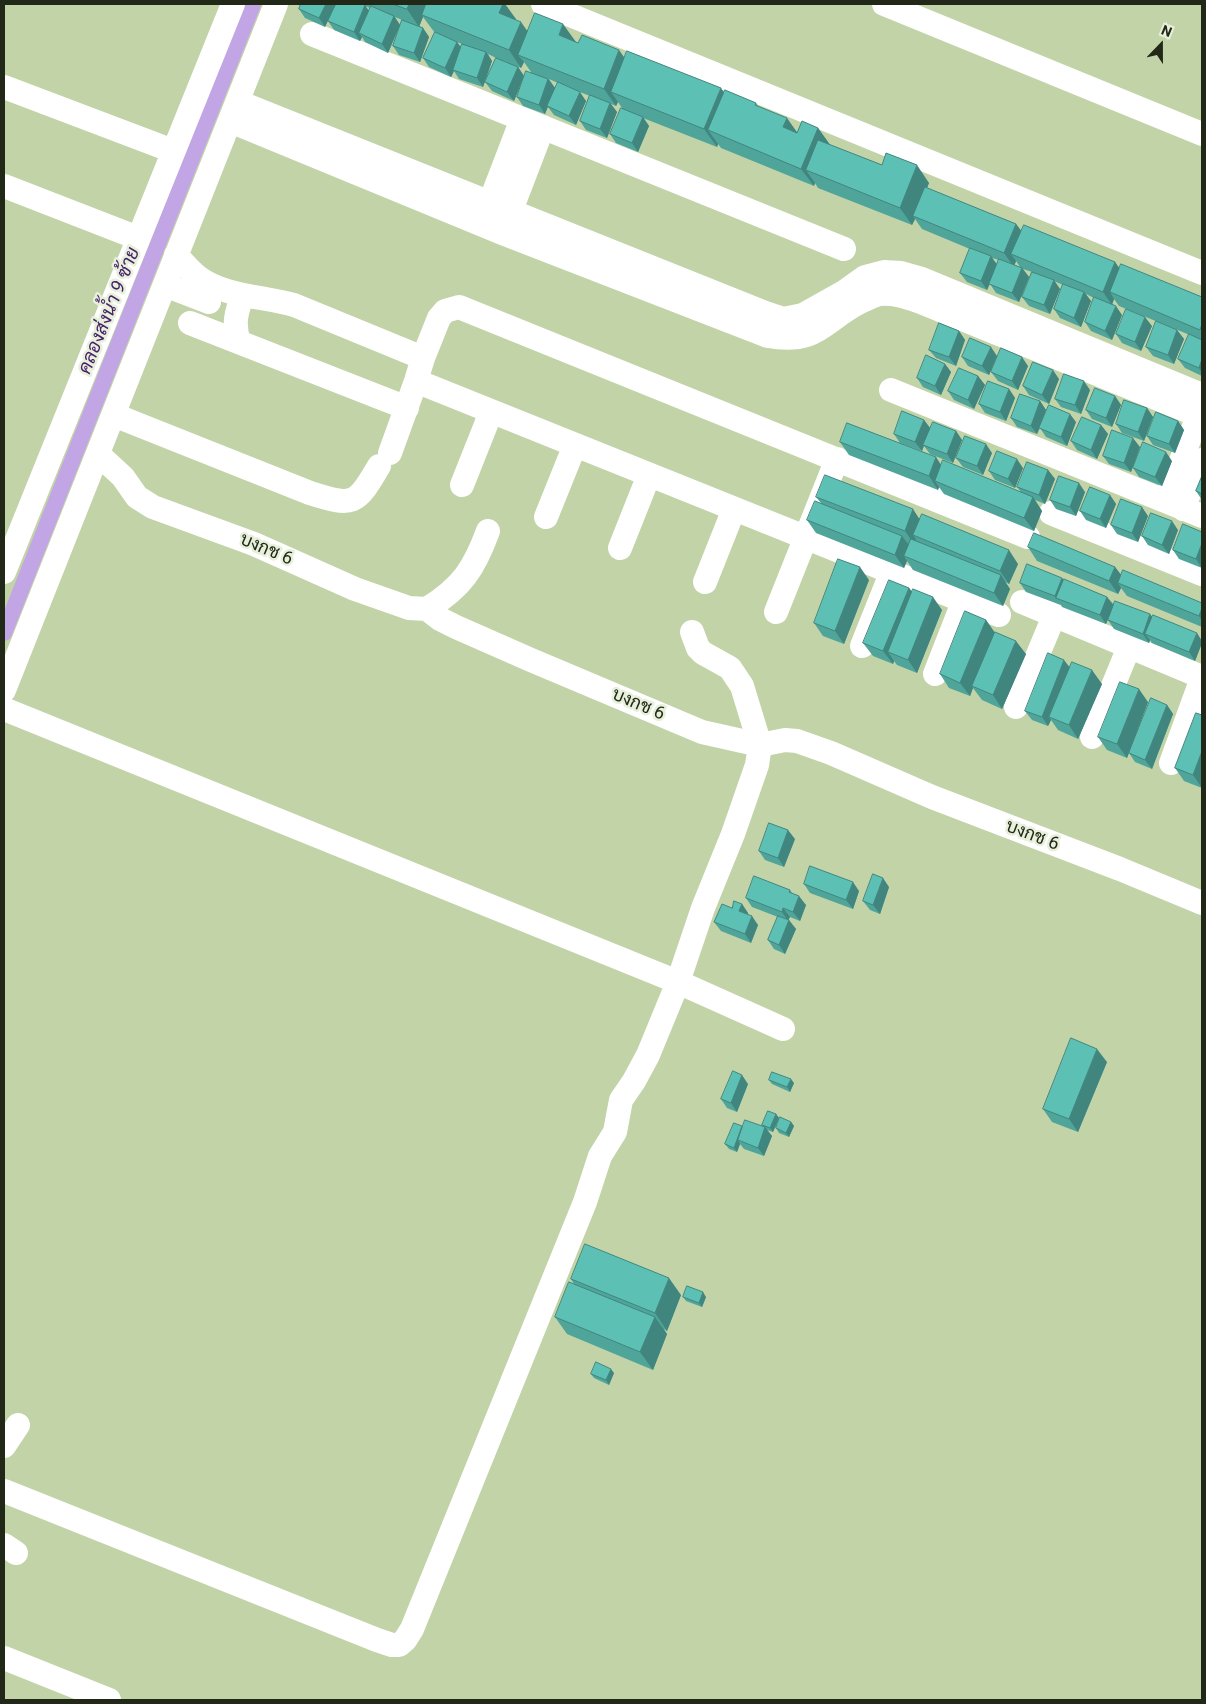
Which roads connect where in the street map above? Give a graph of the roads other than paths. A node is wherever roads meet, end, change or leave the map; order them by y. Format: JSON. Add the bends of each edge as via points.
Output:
{"nodes":[{"id":1,"x":233,"y":4,"type":"edge"},
{"id":2,"x":276,"y":4,"type":"edge"},
{"id":3,"x":543,"y":4,"type":"edge"},
{"id":4,"x":884,"y":4,"type":"edge"},
{"id":5,"x":312,"y":34,"type":"dead end"},
{"id":6,"x":4,"y":87,"type":"edge"},
{"id":7,"x":234,"y":111,"type":"junction"},
{"id":8,"x":532,"y":123,"type":"junction"},
{"id":9,"x":1202,"y":134,"type":"edge"},
{"id":10,"x":173,"y":151,"type":"junction"},
{"id":11,"x":4,"y":186,"type":"edge"},
{"id":12,"x":496,"y":218,"type":"junction"},
{"id":13,"x":138,"y":238,"type":"junction"},
{"id":14,"x":844,"y":249,"type":"dead end"},
{"id":15,"x":176,"y":255,"type":"junction"},
{"id":16,"x":1202,"y":273,"type":"edge"},
{"id":17,"x":165,"y":285,"type":"junction"},
{"id":18,"x":227,"y":304,"type":"junction"},
{"id":19,"x":190,"y":323,"type":"dead end"},
{"id":20,"x":239,"y":342,"type":"junction"},
{"id":21,"x":423,"y":358,"type":"junction"},
{"id":22,"x":416,"y":381,"type":"junction"},
{"id":23,"x":891,"y":390,"type":"dead end"},
{"id":24,"x":406,"y":408,"type":"junction"},
{"id":25,"x":1201,"y":408,"type":"edge"},
{"id":26,"x":491,"y":412,"type":"junction"},
{"id":27,"x":114,"y":415,"type":"junction"},
{"id":28,"x":575,"y":446,"type":"junction"},
{"id":29,"x":98,"y":454,"type":"junction"},
{"id":30,"x":837,"y":459,"type":"junction"},
{"id":31,"x":1202,"y":460,"type":"edge"},
{"id":32,"x":649,"y":475,"type":"junction"},
{"id":33,"x":462,"y":485,"type":"dead end"},
{"id":34,"x":734,"y":509,"type":"junction"},
{"id":35,"x":1184,"y":509,"type":"edge"},
{"id":36,"x":1051,"y":513,"type":"dead end"},
{"id":37,"x":546,"y":517,"type":"dead end"},
{"id":38,"x":488,"y":531,"type":"dead end"},
{"id":39,"x":806,"y":537,"type":"junction"},
{"id":40,"x":1028,"y":537,"type":"dead end"},
{"id":41,"x":620,"y":548,"type":"dead end"},
{"id":42,"x":892,"y":571,"type":"junction"},
{"id":43,"x":4,"y":572,"type":"edge"},
{"id":44,"x":1202,"y":574,"type":"edge"},
{"id":45,"x":705,"y":582,"type":"dead end"},
{"id":46,"x":964,"y":600,"type":"junction"},
{"id":47,"x":1022,"y":602,"type":"dead end"},
{"id":48,"x":427,"y":609,"type":"junction"},
{"id":49,"x":776,"y":612,"type":"dead end"},
{"id":50,"x":999,"y":615,"type":"dead end"},
{"id":51,"x":1054,"y":616,"type":"junction"},
{"id":52,"x":692,"y":632,"type":"dead end"},
{"id":53,"x":862,"y":646,"type":"edge"},
{"id":54,"x":1128,"y":647,"type":"junction"},
{"id":55,"x":935,"y":674,"type":"dead end"},
{"id":56,"x":1202,"y":678,"type":"edge"},
{"id":57,"x":4,"y":690,"type":"edge"},
{"id":58,"x":1016,"y":707,"type":"dead end"},
{"id":59,"x":4,"y":709,"type":"edge"},
{"id":60,"x":1092,"y":737,"type":"dead end"},
{"id":61,"x":760,"y":745,"type":"junction"},
{"id":62,"x":1171,"y":763,"type":"dead end"},
{"id":63,"x":1202,"y":903,"type":"edge"},
{"id":64,"x":678,"y":982,"type":"junction"},
{"id":65,"x":783,"y":1029,"type":"dead end"},
{"id":66,"x":18,"y":1425,"type":"dead end"},
{"id":67,"x":4,"y":1446,"type":"edge"},
{"id":68,"x":4,"y":1491,"type":"edge"},
{"id":69,"x":4,"y":1658,"type":"edge"},
{"id":70,"x":109,"y":1700,"type":"edge"}],
"edges":[{"from":1,"to":10,"type":"street"},
{"from":2,"to":7,"type":"street"},
{"from":3,"to":16,"type":"street"},
{"from":4,"to":9,"type":"street"},
{"from":5,"to":8,"type":"street"},
{"from":6,"to":10,"type":"street"},
{"from":7,"to":12,"type":"street"},
{"from":7,"to":15,"type":"street"},
{"from":8,"to":12,"type":"street"},
{"from":8,"to":14,"type":"street"},
{"from":10,"to":13,"type":"street"},
{"from":11,"to":13,"type":"street"},
{"from":12,"to":25,"type":"street","via":[[783,319],[849,299],[865,277],[884,272],[901,273],[922,279]]},
{"from":13,"to":43,"type":"street"},
{"from":15,"to":17,"type":"street"},
{"from":15,"to":18,"type":"street","via":[[212,285]]},
{"from":17,"to":18,"type":"street"},
{"from":17,"to":27,"type":"street"},
{"from":18,"to":20,"type":"street"},
{"from":18,"to":21,"type":"street","via":[[273,299]]},
{"from":19,"to":20,"type":"street"},
{"from":20,"to":24,"type":"street"},
{"from":21,"to":22,"type":"street"},
{"from":21,"to":30,"type":"street","via":[[439,318],[445,311],[459,307]]},
{"from":22,"to":24,"type":"street"},
{"from":22,"to":26,"type":"street"},
{"from":23,"to":35,"type":"street"},
{"from":24,"to":27,"type":"street","via":[[385,460],[358,498],[347,502],[310,494]]},
{"from":25,"to":35,"type":"street"},
{"from":26,"to":28,"type":"street"},
{"from":26,"to":33,"type":"street"},
{"from":27,"to":29,"type":"street"},
{"from":28,"to":32,"type":"street"},
{"from":28,"to":37,"type":"street"},
{"from":29,"to":48,"type":"street","name":"บงกช 6","via":[[123,477],[137,496],[153,507],[254,544],[355,589],[409,608]]},
{"from":29,"to":57,"type":"street"},
{"from":30,"to":39,"type":"street"},
{"from":30,"to":40,"type":"street"},
{"from":31,"to":35,"type":"street"},
{"from":32,"to":34,"type":"street"},
{"from":32,"to":41,"type":"street"},
{"from":34,"to":39,"type":"street"},
{"from":34,"to":45,"type":"street"},
{"from":36,"to":44,"type":"street"},
{"from":38,"to":48,"type":"street","via":[[478,559],[465,576],[452,592]]},
{"from":39,"to":42,"type":"street"},
{"from":39,"to":49,"type":"street"},
{"from":42,"to":46,"type":"street"},
{"from":42,"to":53,"type":"street"},
{"from":46,"to":50,"type":"street"},
{"from":46,"to":55,"type":"street"},
{"from":47,"to":51,"type":"street"},
{"from":48,"to":61,"type":"street","name":"บงกช 6","via":[[456,627],[702,732]]},
{"from":51,"to":54,"type":"street"},
{"from":51,"to":58,"type":"street"},
{"from":52,"to":61,"type":"street","via":[[703,653],[730,668],[737,676],[748,701]]},
{"from":54,"to":56,"type":"street"},
{"from":54,"to":60,"type":"street"},
{"from":56,"to":62,"type":"street"},
{"from":59,"to":64,"type":"street"},
{"from":61,"to":63,"type":"street","name":"บงกช 6","via":[[785,740],[806,744]]},
{"from":61,"to":64,"type":"street","via":[[750,786]]},
{"from":64,"to":65,"type":"street"},
{"from":64,"to":68,"type":"street","via":[[648,1055],[621,1100],[615,1132],[600,1156],[585,1202],[412,1628],[399,1645],[377,1640]]},
{"from":66,"to":67,"type":"street"},
{"from":69,"to":70,"type":"street"}]}
